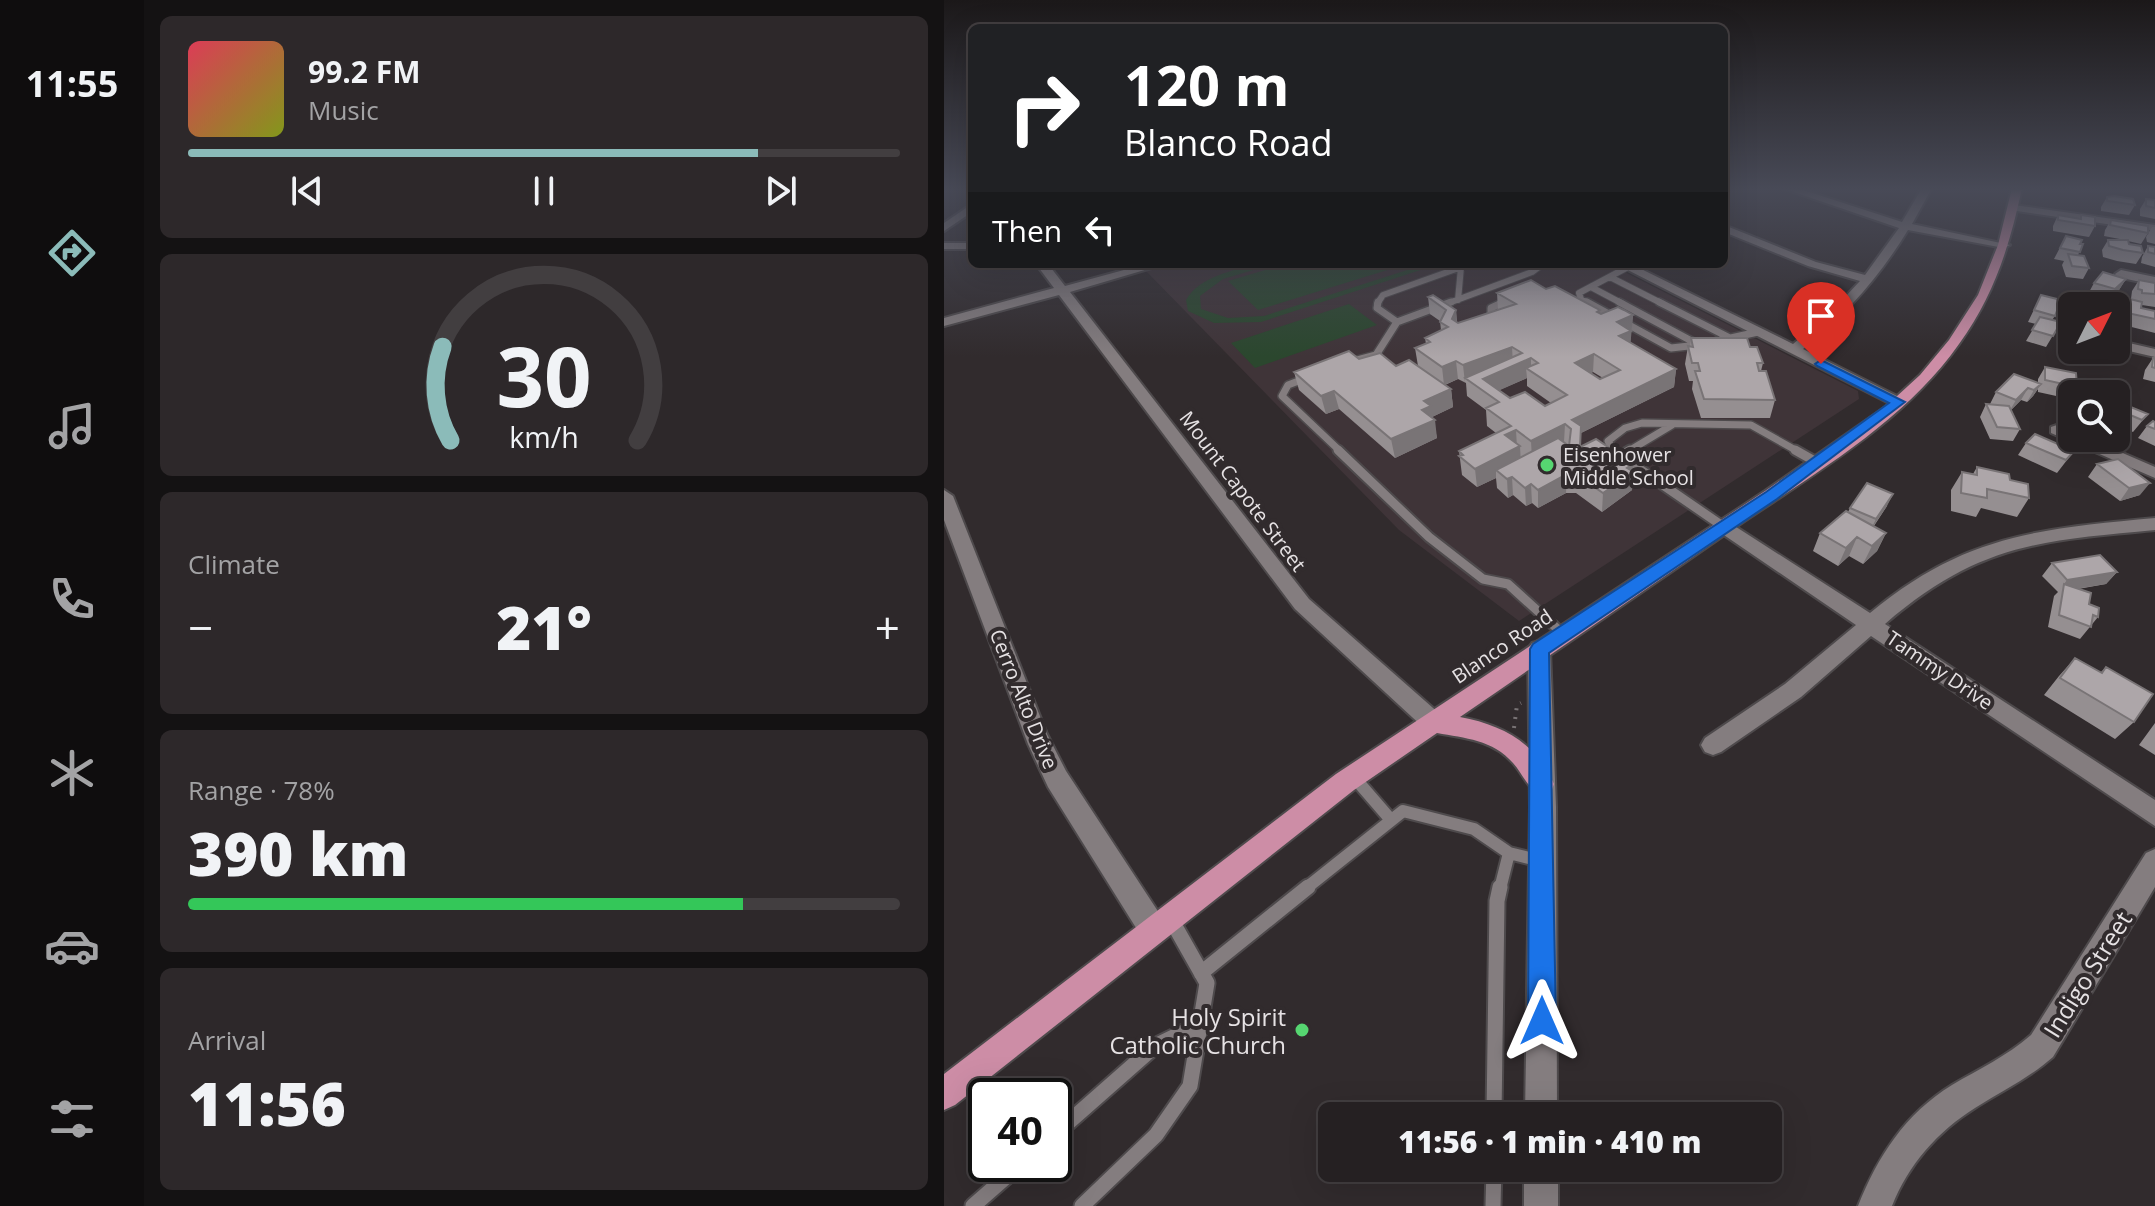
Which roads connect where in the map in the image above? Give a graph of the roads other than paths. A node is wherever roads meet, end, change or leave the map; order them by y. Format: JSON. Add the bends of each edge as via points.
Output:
{"nodes":[{"id":1,"x":1764,"y":244,"type":"edge"},
{"id":2,"x":1894,"y":244,"type":"edge"},
{"id":3,"x":2000,"y":244,"type":"edge"},
{"id":4,"x":2004,"y":245,"type":"joint"},
{"id":5,"x":944,"y":246,"type":"edge"},
{"id":6,"x":968,"y":246,"type":"edge"},
{"id":7,"x":1045,"y":268,"type":"edge"},
{"id":8,"x":1144,"y":268,"type":"edge"},
{"id":9,"x":1459,"y":268,"type":"edge"},
{"id":10,"x":1465,"y":268,"type":"edge"},
{"id":11,"x":1537,"y":268,"type":"edge"},
{"id":12,"x":1622,"y":268,"type":"edge"},
{"id":13,"x":1629,"y":268,"type":"edge"},
{"id":14,"x":2121,"y":274,"type":"edge"},
{"id":15,"x":1610,"y":277,"type":"junction"},
{"id":16,"x":1868,"y":280,"type":"junction"},
{"id":17,"x":2155,"y":281,"type":"edge"},
{"id":18,"x":1591,"y":287,"type":"junction"},
{"id":19,"x":1061,"y":290,"type":"junction"},
{"id":20,"x":1567,"y":293,"type":"edge"},
{"id":21,"x":1579,"y":293,"type":"junction"},
{"id":22,"x":1518,"y":295,"type":"edge"},
{"id":23,"x":1458,"y":300,"type":"junction"},
{"id":24,"x":1491,"y":314,"type":"edge"},
{"id":25,"x":944,"y":322,"type":"edge"},
{"id":26,"x":1397,"y":322,"type":"junction"},
{"id":27,"x":1758,"y":332,"type":"junction"},
{"id":28,"x":1730,"y":338,"type":"junction"},
{"id":29,"x":1699,"y":345,"type":"junction"},
{"id":30,"x":2130,"y":347,"type":"edge"},
{"id":31,"x":1794,"y":350,"type":"junction"},
{"id":32,"x":2155,"y":353,"type":"edge"},
{"id":33,"x":1330,"y":369,"type":"edge"},
{"id":34,"x":1316,"y":375,"type":"edge"},
{"id":35,"x":1898,"y":402,"type":"junction"},
{"id":36,"x":1674,"y":424,"type":"junction"},
{"id":37,"x":2107,"y":452,"type":"edge"},
{"id":38,"x":1620,"y":456,"type":"junction"},
{"id":39,"x":1818,"y":463,"type":"junction"},
{"id":40,"x":2155,"y":473,"type":"edge"},
{"id":41,"x":944,"y":496,"type":"edge"},
{"id":42,"x":2155,"y":524,"type":"edge"},
{"id":43,"x":1724,"y":527,"type":"junction"},
{"id":44,"x":1870,"y":624,"type":"junction"},
{"id":45,"x":1562,"y":633,"type":"junction"},
{"id":46,"x":1539,"y":649,"type":"junction"},
{"id":47,"x":1433,"y":722,"type":"junction"},
{"id":48,"x":1713,"y":745,"type":"dead end"},
{"id":49,"x":1353,"y":776,"type":"junction"},
{"id":50,"x":1542,"y":784,"type":"junction"},
{"id":51,"x":2155,"y":814,"type":"edge"},
{"id":52,"x":1391,"y":820,"type":"junction"},
{"id":53,"x":1509,"y":853,"type":"junction"},
{"id":54,"x":1543,"y":862,"type":"junction"},
{"id":55,"x":2155,"y":862,"type":"edge"},
{"id":56,"x":1161,"y":923,"type":"junction"},
{"id":57,"x":1201,"y":973,"type":"junction"},
{"id":58,"x":1200,"y":1024,"type":"junction"},
{"id":59,"x":944,"y":1094,"type":"edge"},
{"id":60,"x":1494,"y":1102,"type":"edge"},
{"id":61,"x":1541,"y":1102,"type":"edge"},
{"id":62,"x":1072,"y":1119,"type":"edge"},
{"id":63,"x":1000,"y":1182,"type":"edge"},
{"id":64,"x":1494,"y":1182,"type":"edge"},
{"id":65,"x":1541,"y":1182,"type":"edge"},
{"id":66,"x":973,"y":1206,"type":"edge"},
{"id":67,"x":1082,"y":1206,"type":"edge"},
{"id":68,"x":1493,"y":1206,"type":"edge"},
{"id":69,"x":1541,"y":1206,"type":"edge"},
{"id":70,"x":1875,"y":1206,"type":"edge"}],
"edges":[{"from":1,"to":16,"type":"street"},
{"from":2,"to":16,"type":"street"},
{"from":3,"to":4,"type":"street"},
{"from":4,"to":35,"type":"main road","name":"Blanco Road","via":[[1984,295],[1954,342]]},
{"from":5,"to":6,"type":"street"},
{"from":7,"to":19,"type":"street","name":"Mount Capote Street"},
{"from":8,"to":19,"type":"street"},
{"from":9,"to":26,"type":"lane","via":[[1383,295],[1377,308]]},
{"from":10,"to":23,"type":"lane"},
{"from":11,"to":23,"type":"lane"},
{"from":12,"to":15,"type":"lane"},
{"from":13,"to":27,"type":"street"},
{"from":14,"to":17,"type":"street"},
{"from":15,"to":18,"type":"lane"},
{"from":15,"to":28,"type":"lane"},
{"from":16,"to":31,"type":"street"},
{"from":18,"to":21,"type":"lane"},
{"from":18,"to":29,"type":"lane"},
{"from":19,"to":25,"type":"street"},
{"from":19,"to":47,"type":"street","name":"Mount Capote Street","via":[[1302,604]]},
{"from":20,"to":21,"type":"lane"},
{"from":21,"to":29,"type":"lane","via":[[1581,299],[1671,348]]},
{"from":22,"to":24,"type":"lane","via":[[1491,308]]},
{"from":23,"to":26,"type":"lane"},
{"from":26,"to":33,"type":"lane","via":[[1376,355]]},
{"from":27,"to":28,"type":"lane"},
{"from":27,"to":31,"type":"street"},
{"from":28,"to":29,"type":"lane"},
{"from":30,"to":32,"type":"street"},
{"from":31,"to":35,"type":"street"},
{"from":34,"to":45,"type":"lane","via":[[1288,385],[1282,396],[1429,537],[1483,579],[1508,584]]},
{"from":35,"to":39,"type":"main road","name":"Blanco Road"},
{"from":36,"to":38,"type":"lane"},
{"from":36,"to":38,"type":"lane","via":[[1625,428],[1608,441]]},
{"from":36,"to":39,"type":"lane","via":[[1751,425]]},
{"from":37,"to":40,"type":"street"},
{"from":38,"to":43,"type":"lane"},
{"from":39,"to":43,"type":"main road","name":"Blanco Road"},
{"from":41,"to":56,"type":"street","name":"Cerro Alto Drive","via":[[1057,779]]},
{"from":42,"to":44,"type":"street","via":[[2023,540],[1982,552],[1923,581]]},
{"from":43,"to":44,"type":"street","name":"Tammy Drive"},
{"from":43,"to":45,"type":"main road","name":"Blanco Road"},
{"from":44,"to":48,"type":"street","via":[[1802,684]]},
{"from":44,"to":51,"type":"street","name":"Tammy Drive"},
{"from":45,"to":46,"type":"main road","name":"Blanco Road"},
{"from":46,"to":47,"type":"main road","name":"Blanco Road"},
{"from":46,"to":50,"type":"street"},
{"from":47,"to":49,"type":"main road","name":"Blanco Road"},
{"from":47,"to":50,"type":"main road","via":[[1494,733],[1527,759]]},
{"from":49,"to":52,"type":"lane"},
{"from":49,"to":56,"type":"main road","name":"Blanco Road"},
{"from":50,"to":54,"type":"street"},
{"from":52,"to":53,"type":"lane","via":[[1403,811],[1474,829]]},
{"from":52,"to":57,"type":"lane"},
{"from":53,"to":54,"type":"lane"},
{"from":53,"to":60,"type":"lane","via":[[1497,901]]},
{"from":54,"to":61,"type":"street"},
{"from":55,"to":70,"type":"street","name":"Indigo Street","via":[[2042,1046],[2026,1062],[1931,1120],[1893,1168]]},
{"from":56,"to":57,"type":"lane"},
{"from":56,"to":59,"type":"main road","name":"Blanco Road"},
{"from":57,"to":58,"type":"lane","via":[[1207,983]]},
{"from":58,"to":62,"type":"lane","via":[[1155,1046]]},
{"from":58,"to":67,"type":"lane","via":[[1190,1086],[1156,1135]]},
{"from":63,"to":66,"type":"lane"},
{"from":64,"to":68,"type":"lane"},
{"from":65,"to":69,"type":"street"}]}
